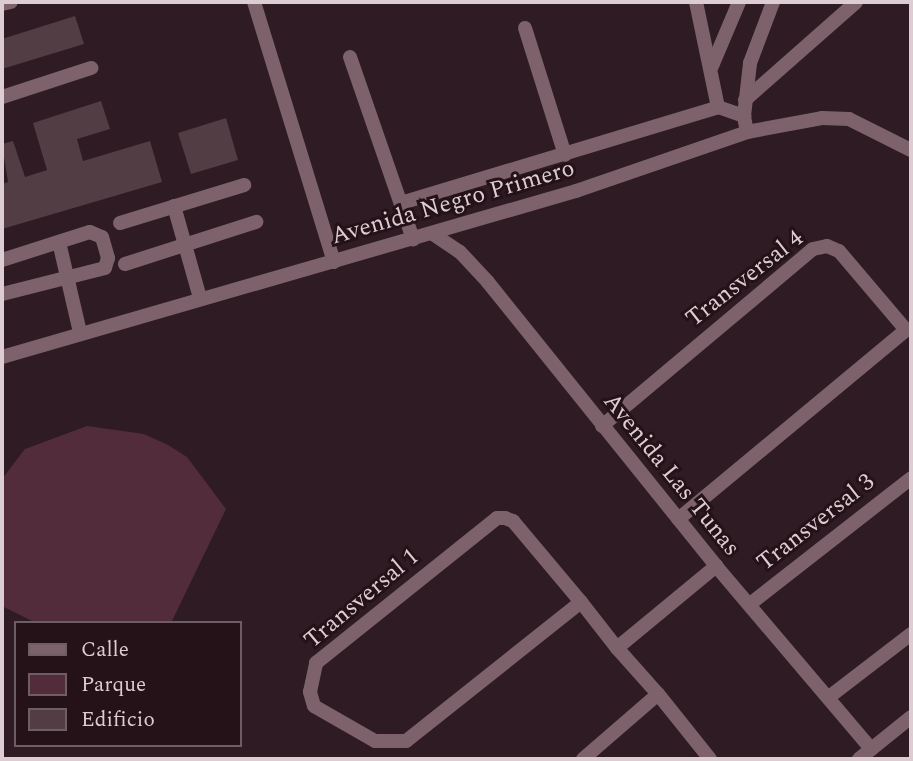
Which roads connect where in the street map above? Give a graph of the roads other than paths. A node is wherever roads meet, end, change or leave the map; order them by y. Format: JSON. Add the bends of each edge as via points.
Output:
{"nodes":[{"id":1,"x":11,"y":2,"type":"edge"},
{"id":2,"x":254,"y":2,"type":"edge"},
{"id":3,"x":696,"y":2,"type":"edge"},
{"id":4,"x":738,"y":2,"type":"edge"},
{"id":5,"x":773,"y":2,"type":"edge"},
{"id":6,"x":856,"y":2,"type":"edge"},
{"id":7,"x":2,"y":4,"type":"edge"},
{"id":8,"x":525,"y":28,"type":"dead end"},
{"id":9,"x":350,"y":57,"type":"dead end"},
{"id":10,"x":712,"y":66,"type":"junction"},
{"id":11,"x":91,"y":68,"type":"dead end"},
{"id":12,"x":2,"y":97,"type":"edge"},
{"id":13,"x":745,"y":100,"type":"junction"},
{"id":14,"x":718,"y":107,"type":"junction"},
{"id":15,"x":744,"y":116,"type":"junction"},
{"id":16,"x":747,"y":132,"type":"junction"},
{"id":17,"x":911,"y":150,"type":"edge"},
{"id":18,"x":565,"y":155,"type":"junction"},
{"id":19,"x":244,"y":186,"type":"dead end"},
{"id":20,"x":401,"y":203,"type":"junction"},
{"id":21,"x":174,"y":206,"type":"junction"},
{"id":22,"x":256,"y":222,"type":"dead end"},
{"id":23,"x":120,"y":223,"type":"dead end"},
{"id":24,"x":433,"y":234,"type":"junction"},
{"id":25,"x":413,"y":239,"type":"junction"},
{"id":26,"x":59,"y":242,"type":"junction"},
{"id":27,"x":185,"y":245,"type":"junction"},
{"id":28,"x":2,"y":260,"type":"edge"},
{"id":29,"x":334,"y":262,"type":"junction"},
{"id":30,"x":125,"y":264,"type":"dead end"},
{"id":31,"x":68,"y":278,"type":"junction"},
{"id":32,"x":2,"y":294,"type":"edge"},
{"id":33,"x":200,"y":298,"type":"junction"},
{"id":34,"x":80,"y":332,"type":"junction"},
{"id":35,"x":909,"y":334,"type":"edge"},
{"id":36,"x":2,"y":357,"type":"edge"},
{"id":37,"x":602,"y":426,"type":"junction"},
{"id":38,"x":911,"y":478,"type":"edge"},
{"id":39,"x":678,"y":519,"type":"junction"},
{"id":40,"x":716,"y":566,"type":"junction"},
{"id":41,"x":581,"y":602,"type":"junction"},
{"id":42,"x":750,"y":604,"type":"junction"},
{"id":43,"x":911,"y":634,"type":"edge"},
{"id":44,"x":617,"y":648,"type":"junction"},
{"id":45,"x":658,"y":694,"type":"junction"},
{"id":46,"x":829,"y":697,"type":"junction"},
{"id":47,"x":911,"y":717,"type":"edge"},
{"id":48,"x":872,"y":749,"type":"junction"},
{"id":49,"x":583,"y":759,"type":"edge"},
{"id":50,"x":710,"y":759,"type":"edge"},
{"id":51,"x":859,"y":759,"type":"edge"}],
"edges":[{"from":1,"to":7,"type":"street"},
{"from":2,"to":29,"type":"street"},
{"from":3,"to":10,"type":"street"},
{"from":4,"to":10,"type":"street"},
{"from":5,"to":13,"type":"street","via":[[750,63]]},
{"from":6,"to":13,"type":"street"},
{"from":8,"to":18,"type":"street"},
{"from":9,"to":20,"type":"street"},
{"from":10,"to":14,"type":"street"},
{"from":11,"to":12,"type":"street"},
{"from":13,"to":15,"type":"street"},
{"from":14,"to":15,"type":"street"},
{"from":14,"to":18,"type":"street"},
{"from":15,"to":16,"type":"street"},
{"from":16,"to":17,"type":"street","name":"Avenida Negro Primero","via":[[822,118],[849,119]]},
{"from":16,"to":24,"type":"street","name":"Avenida Negro Primero"},
{"from":18,"to":20,"type":"street"},
{"from":19,"to":21,"type":"street"},
{"from":20,"to":25,"type":"street"},
{"from":21,"to":23,"type":"street"},
{"from":21,"to":27,"type":"street"},
{"from":22,"to":27,"type":"street"},
{"from":24,"to":25,"type":"street","name":"Avenida Negro Primero"},
{"from":24,"to":37,"type":"street","name":"Avenida Las Tunas","via":[[460,252],[487,281]]},
{"from":25,"to":29,"type":"street","name":"Avenida Negro Primero"},
{"from":26,"to":28,"type":"street"},
{"from":26,"to":31,"type":"street"},
{"from":26,"to":31,"type":"street","via":[[95,233],[102,237],[108,258],[105,268]]},
{"from":27,"to":30,"type":"street"},
{"from":27,"to":33,"type":"street"},
{"from":29,"to":33,"type":"street","name":"Avenida Negro Primero"},
{"from":31,"to":32,"type":"street"},
{"from":31,"to":34,"type":"street"},
{"from":33,"to":34,"type":"street","name":"Avenida Negro Primero"},
{"from":34,"to":36,"type":"street","name":"Avenida Negro Primero"},
{"from":35,"to":37,"type":"street","name":"Transversal 4","via":[[839,251],[827,246],[813,249]]},
{"from":35,"to":39,"type":"street","name":"Transversal 4"},
{"from":37,"to":39,"type":"street","name":"Avenida Las Tunas"},
{"from":38,"to":42,"type":"street","name":"Transversal 3"},
{"from":39,"to":40,"type":"street","name":"Avenida Las Tunas"},
{"from":40,"to":42,"type":"street","name":"Avenida Las Tunas"},
{"from":40,"to":44,"type":"street"},
{"from":41,"to":41,"type":"street","name":"Transversal 1","via":[[513,521],[498,518],[316,663],[310,684],[314,706],[375,741],[406,741]]},
{"from":41,"to":44,"type":"street","name":"Transversal 1"},
{"from":42,"to":46,"type":"street","name":"Avenida Las Tunas"},
{"from":43,"to":46,"type":"street"},
{"from":44,"to":45,"type":"street","name":"Transversal 1"},
{"from":45,"to":49,"type":"street"},
{"from":45,"to":50,"type":"street","name":"Transversal 1"},
{"from":46,"to":48,"type":"street","name":"Avenida Las Tunas"},
{"from":47,"to":48,"type":"street"},
{"from":48,"to":51,"type":"street"}]}
